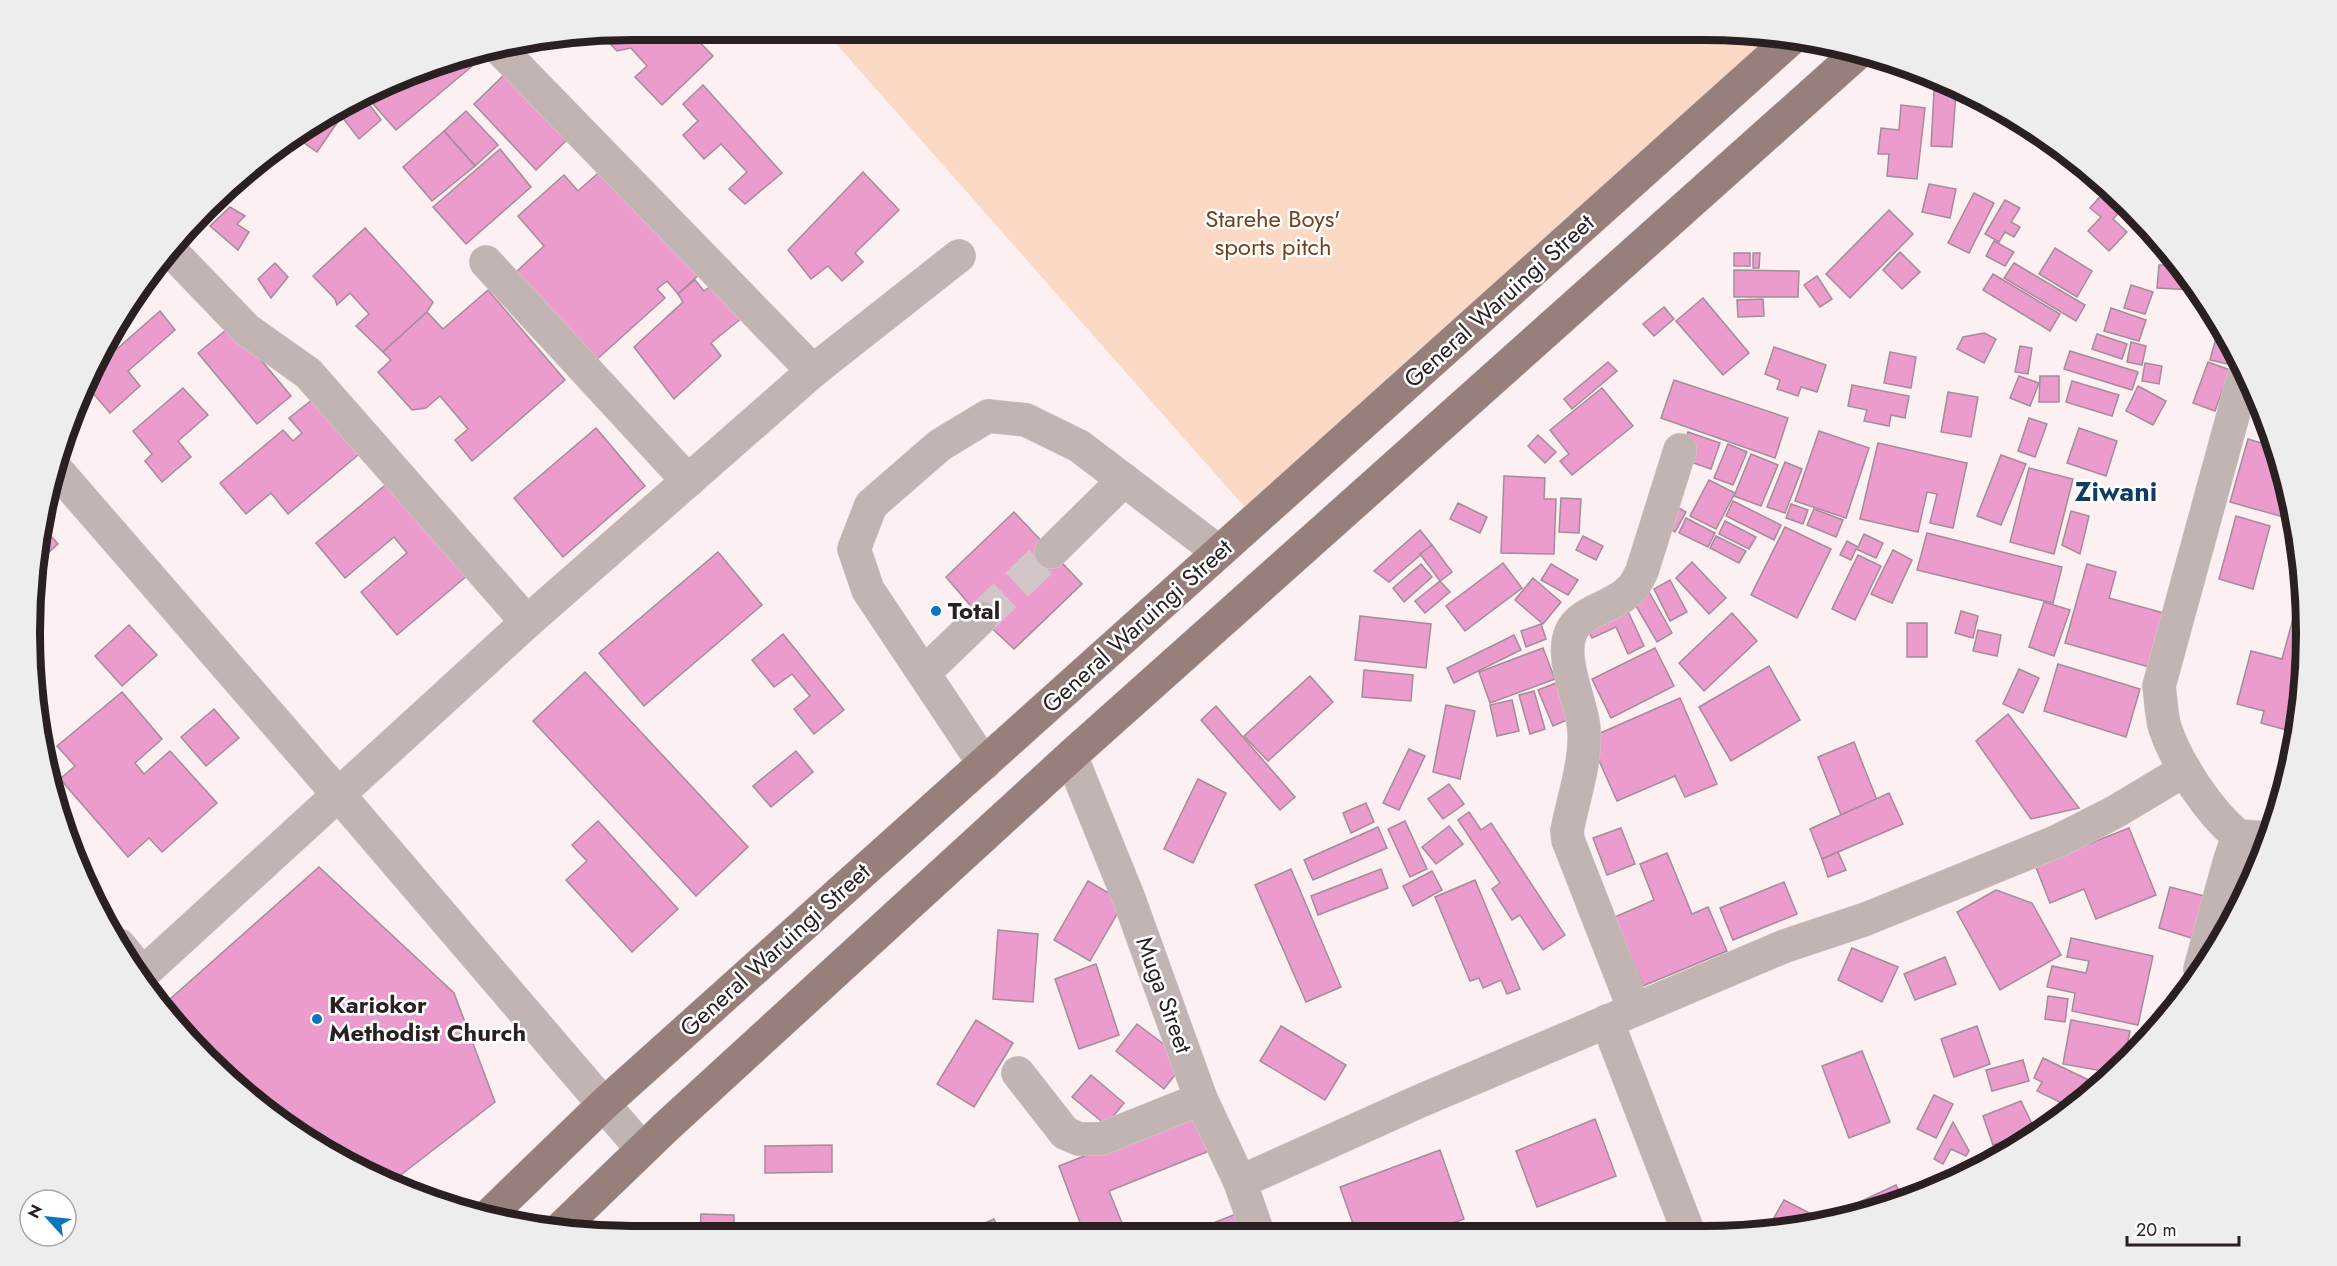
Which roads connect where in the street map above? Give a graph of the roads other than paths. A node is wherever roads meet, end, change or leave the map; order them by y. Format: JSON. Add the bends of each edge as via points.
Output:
{"nodes":[{"id":1,"x":1783,"y":46,"type":"edge"},
{"id":2,"x":506,"y":55,"type":"edge"},
{"id":3,"x":1851,"y":59,"type":"edge"},
{"id":4,"x":176,"y":256,"type":"edge"},
{"id":5,"x":959,"y":256,"type":"dead end"},
{"id":6,"x":486,"y":262,"type":"dead end"},
{"id":7,"x":813,"y":371,"type":"junction"},
{"id":8,"x":2241,"y":385,"type":"edge"},
{"id":9,"x":1680,"y":450,"type":"dead end"},
{"id":10,"x":62,"y":476,"type":"edge"},
{"id":11,"x":1124,"y":480,"type":"junction"},
{"id":12,"x":688,"y":481,"type":"junction"},
{"id":13,"x":1051,"y":552,"type":"tunnel mouth"},
{"id":14,"x":1219,"y":552,"type":"junction"},
{"id":15,"x":981,"y":618,"type":"tunnel mouth"},
{"id":16,"x":527,"y":622,"type":"junction"},
{"id":17,"x":924,"y":673,"type":"junction"},
{"id":18,"x":1071,"y":756,"type":"junction"},
{"id":19,"x":984,"y":764,"type":"junction"},
{"id":20,"x":2185,"y":770,"type":"junction"},
{"id":21,"x":338,"y":794,"type":"junction"},
{"id":22,"x":2254,"y":837,"type":"edge"},
{"id":23,"x":2206,"y":947,"type":"edge"},
{"id":24,"x":146,"y":970,"type":"edge"},
{"id":25,"x":1621,"y":1015,"type":"junction"},
{"id":26,"x":1018,"y":1073,"type":"dead end"},
{"id":27,"x":1201,"y":1099,"type":"junction"},
{"id":28,"x":604,"y":1104,"type":"junction"},
{"id":29,"x":642,"y":1149,"type":"junction"},
{"id":30,"x":1240,"y":1182,"type":"junction"},
{"id":31,"x":496,"y":1209,"type":"edge"},
{"id":32,"x":568,"y":1221,"type":"edge"},
{"id":33,"x":1255,"y":1226,"type":"edge"},
{"id":34,"x":1686,"y":1226,"type":"edge"}],
"edges":[{"from":1,"to":14,"type":"main road","name":"General Waruingi Street"},
{"from":2,"to":7,"type":"street"},
{"from":3,"to":18,"type":"main road"},
{"from":4,"to":16,"type":"street","via":[[247,330],[308,373]]},
{"from":5,"to":7,"type":"street"},
{"from":6,"to":12,"type":"street"},
{"from":7,"to":12,"type":"street"},
{"from":8,"to":20,"type":"street","via":[[2159,686],[2165,727]]},
{"from":9,"to":25,"type":"street","via":[[1636,582],[1629,592],[1581,621],[1568,641],[1585,745],[1568,840]]},
{"from":10,"to":21,"type":"street"},
{"from":11,"to":13,"type":"street"},
{"from":11,"to":14,"type":"street"},
{"from":11,"to":17,"type":"street","via":[[1079,446],[1026,420],[988,416],[940,445],[871,505],[854,549],[868,590]]},
{"from":12,"to":16,"type":"street"},
{"from":14,"to":19,"type":"main road","name":"General Waruingi Street"},
{"from":15,"to":17,"type":"street"},
{"from":16,"to":21,"type":"street"},
{"from":17,"to":19,"type":"street"},
{"from":18,"to":27,"type":"street","name":"Muga Street","via":[[1129,899]]},
{"from":18,"to":29,"type":"main road"},
{"from":19,"to":28,"type":"main road","name":"General Waruingi Street"},
{"from":20,"to":22,"type":"street","via":[[2226,826]]},
{"from":20,"to":25,"type":"street","via":[[2058,841],[1866,919],[1785,946]]},
{"from":21,"to":24,"type":"street"},
{"from":21,"to":28,"type":"street"},
{"from":22,"to":23,"type":"street","via":[[2229,863]]},
{"from":25,"to":30,"type":"street"},
{"from":25,"to":34,"type":"street"},
{"from":26,"to":27,"type":"street","via":[[1065,1134],[1079,1139],[1101,1139]]},
{"from":27,"to":30,"type":"street","name":"Muga Street"},
{"from":28,"to":29,"type":"street"},
{"from":28,"to":31,"type":"main road","name":"General Waruingi Street"},
{"from":29,"to":32,"type":"main road"},
{"from":30,"to":33,"type":"street","name":"Muga Street"}]}
